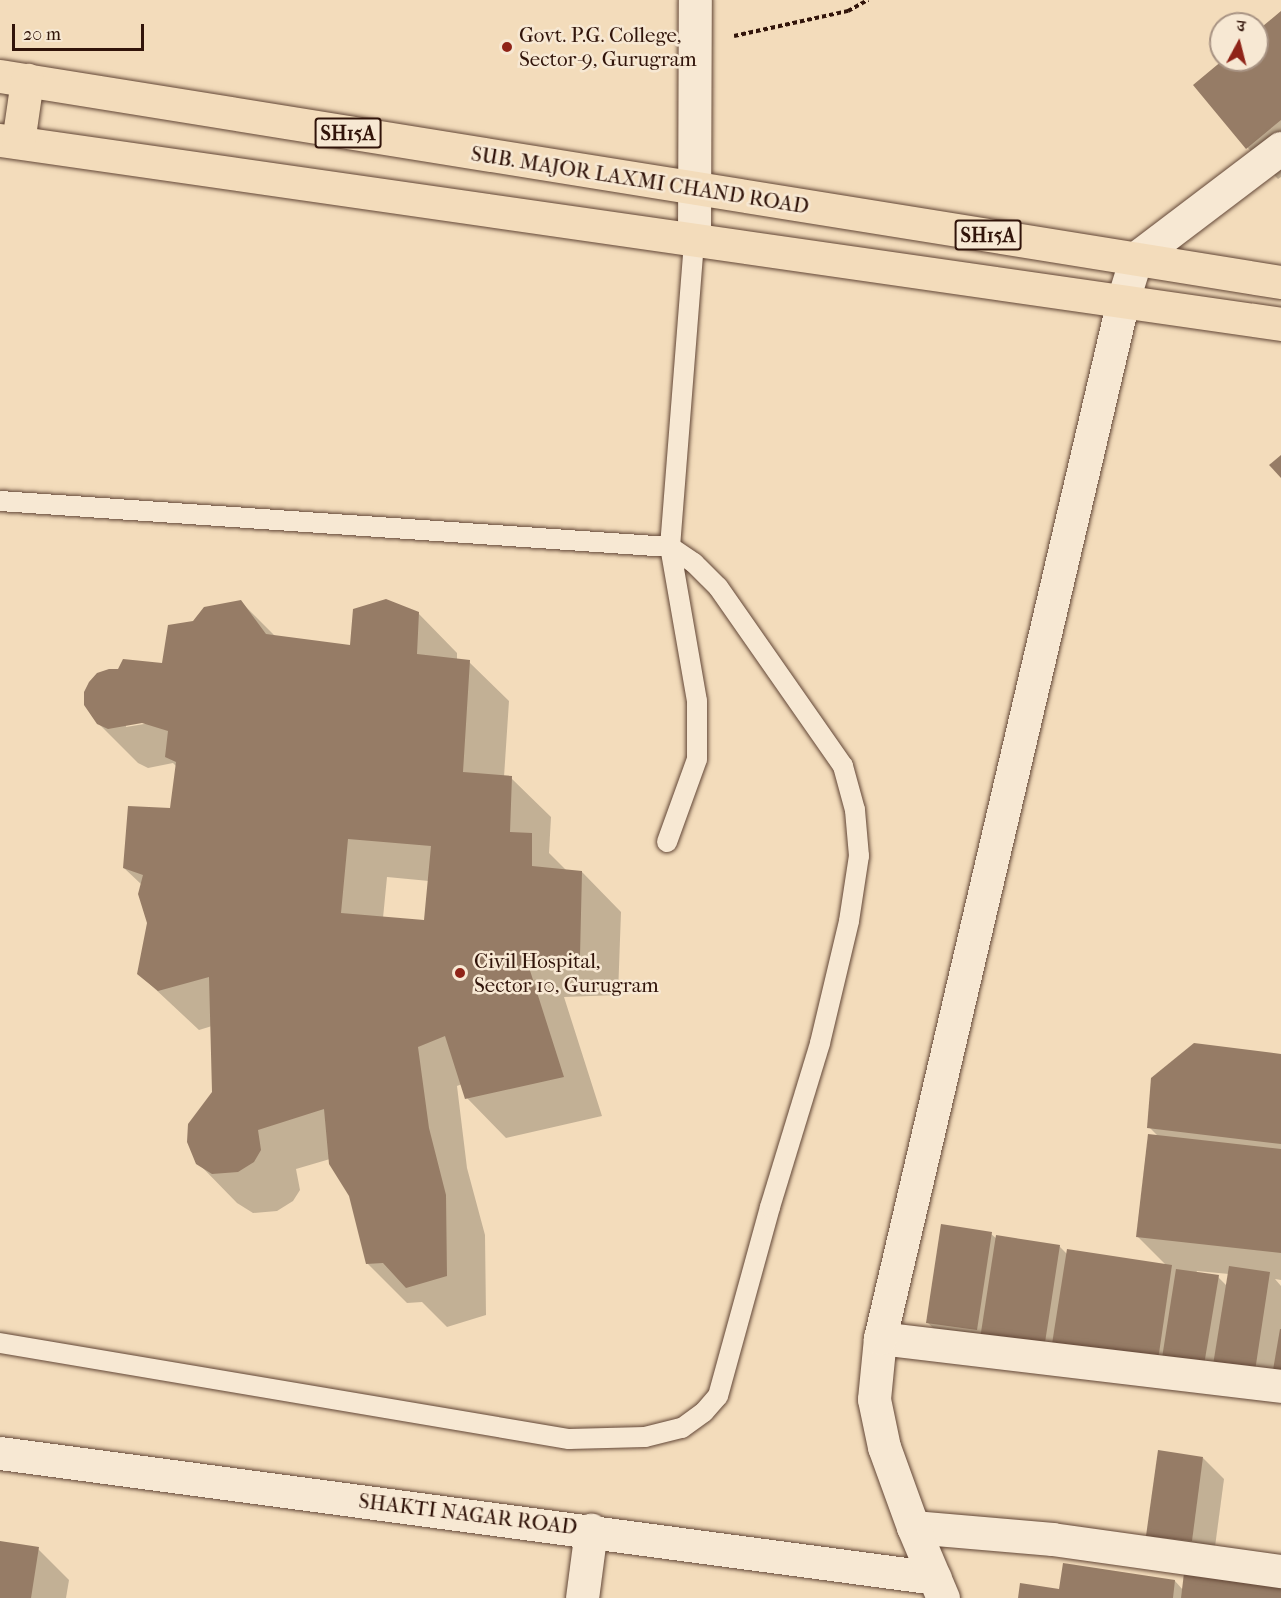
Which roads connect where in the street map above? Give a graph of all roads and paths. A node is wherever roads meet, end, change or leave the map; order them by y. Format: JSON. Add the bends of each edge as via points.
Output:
{"nodes":[{"id":1,"x":695,"y":0,"type":"edge"},
{"id":2,"x":868,"y":0,"type":"edge"},
{"id":3,"x":695,"y":44,"type":"junction"},
{"id":4,"x":13,"y":78,"type":"edge"},
{"id":5,"x":9,"y":141,"type":"edge"},
{"id":6,"x":1281,"y":148,"type":"edge"},
{"id":7,"x":695,"y":190,"type":"junction"},
{"id":8,"x":694,"y":240,"type":"junction"},
{"id":9,"x":1136,"y":258,"type":"junction"},
{"id":10,"x":1281,"y":282,"type":"edge"},
{"id":11,"x":1123,"y":300,"type":"junction"},
{"id":12,"x":1281,"y":324,"type":"edge"},
{"id":13,"x":0,"y":501,"type":"edge"},
{"id":14,"x":670,"y":547,"type":"junction"},
{"id":15,"x":667,"y":842,"type":"dead end"},
{"id":16,"x":880,"y":1338,"type":"junction"},
{"id":17,"x":0,"y":1343,"type":"edge"},
{"id":18,"x":1281,"y":1386,"type":"edge"},
{"id":19,"x":0,"y":1453,"type":"edge"},
{"id":20,"x":913,"y":1527,"type":"junction"},
{"id":21,"x":591,"y":1530,"type":"junction"},
{"id":22,"x":1281,"y":1571,"type":"edge"},
{"id":23,"x":939,"y":1588,"type":"edge"},
{"id":24,"x":582,"y":1598,"type":"edge"}],
"edges":[{"from":1,"to":3,"type":"street"},
{"from":2,"to":3,"type":"path","via":[[848,11]]},
{"from":3,"to":7,"type":"street"},
{"from":4,"to":5,"type":"main road"},
{"from":4,"to":7,"type":"main road","name":"SUB. MAJOR LAXMI CHAND ROAD","number":"SH15A"},
{"from":5,"to":8,"type":"main road","number":"SH15A"},
{"from":6,"to":9,"type":"street"},
{"from":7,"to":8,"type":"street"},
{"from":7,"to":9,"type":"main road","name":"SUB. MAJOR LAXMI CHAND ROAD","number":"SH15A"},
{"from":8,"to":11,"type":"main road","number":"SH15A"},
{"from":8,"to":14,"type":"lane"},
{"from":9,"to":10,"type":"main road","name":"SUB. MAJOR LAXMI CHAND ROAD","number":"SH15A"},
{"from":9,"to":11,"type":"street"},
{"from":11,"to":12,"type":"main road","number":"SH15A"},
{"from":11,"to":16,"type":"street"},
{"from":13,"to":14,"type":"lane"},
{"from":14,"to":15,"type":"lane","via":[[697,701],[698,759]]},
{"from":14,"to":17,"type":"lane","via":[[694,563],[718,587],[843,766],[855,810],[859,856],[849,921],[820,1043],[718,1396],[682,1428],[645,1437],[569,1439]]},
{"from":16,"to":18,"type":"street"},
{"from":16,"to":20,"type":"street","via":[[874,1399],[884,1447]]},
{"from":19,"to":21,"type":"street","name":"SHAKTI NAGAR ROAD"},
{"from":20,"to":22,"type":"street","via":[[1052,1539]]},
{"from":20,"to":23,"type":"street"},
{"from":21,"to":23,"type":"street","name":"SHAKTI NAGAR ROAD"},
{"from":21,"to":24,"type":"street"}]}
